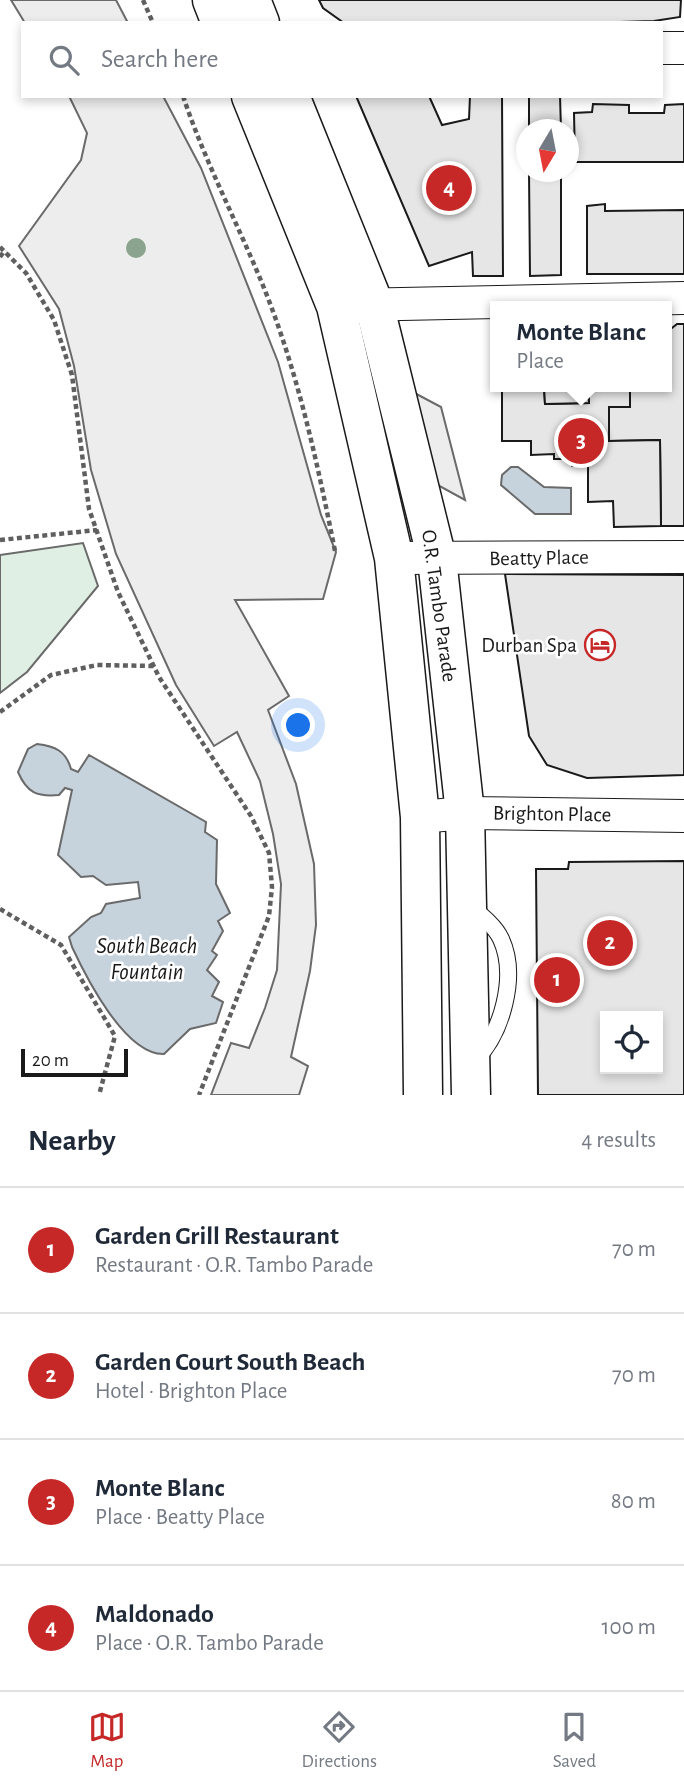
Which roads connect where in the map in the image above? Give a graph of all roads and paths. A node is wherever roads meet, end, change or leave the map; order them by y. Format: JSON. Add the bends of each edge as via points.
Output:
{"nodes":[{"id":1,"x":143,"y":0,"type":"edge"},
{"id":2,"x":212,"y":0,"type":"edge"},
{"id":3,"x":251,"y":0,"type":"edge"},
{"id":4,"x":152,"y":21,"type":"edge"},
{"id":5,"x":220,"y":21,"type":"edge"},
{"id":6,"x":259,"y":21,"type":"edge"},
{"id":7,"x":663,"y":48,"type":"edge"},
{"id":8,"x":684,"y":48,"type":"edge"},
{"id":9,"x":184,"y":98,"type":"edge"},
{"id":10,"x":252,"y":98,"type":"edge"},
{"id":11,"x":291,"y":98,"type":"edge"},
{"id":12,"x":2,"y":249,"type":"edge"},
{"id":13,"x":0,"y":257,"type":"edge"},
{"id":14,"x":684,"y":298,"type":"edge"},
{"id":15,"x":529,"y":301,"type":"edge"},
{"id":16,"x":490,"y":302,"type":"edge"},
{"id":17,"x":374,"y":304,"type":"junction"},
{"id":18,"x":336,"y":306,"type":"junction"},
{"id":19,"x":97,"y":530,"type":"junction"},
{"id":20,"x":0,"y":540,"type":"edge"},
{"id":21,"x":335,"y":551,"type":"dead end"},
{"id":22,"x":684,"y":556,"type":"edge"},
{"id":23,"x":394,"y":558,"type":"junction"},
{"id":24,"x":437,"y":559,"type":"junction"},
{"id":25,"x":154,"y":666,"type":"junction"},
{"id":26,"x":0,"y":712,"type":"edge"},
{"id":27,"x":465,"y":813,"type":"junction"},
{"id":28,"x":684,"y":816,"type":"edge"},
{"id":29,"x":420,"y":817,"type":"junction"},
{"id":30,"x":0,"y":909,"type":"edge"},
{"id":31,"x":471,"y":1080,"type":"edge"},
{"id":32,"x":99,"y":1095,"type":"edge"},
{"id":33,"x":199,"y":1095,"type":"edge"},
{"id":34,"x":423,"y":1095,"type":"edge"}],
"edges":[{"from":1,"to":4,"type":"path"},
{"from":2,"to":5,"type":"main road"},
{"from":3,"to":6,"type":"main road"},
{"from":7,"to":8,"type":"street"},
{"from":9,"to":21,"type":"path","via":[[293,369]]},
{"from":10,"to":18,"type":"main road","name":"O.R. Tambo Parade"},
{"from":11,"to":17,"type":"main road","name":"O.R. Tambo Parade"},
{"from":12,"to":13,"type":"path"},
{"from":12,"to":19,"type":"path","via":[[26,273],[54,320],[72,375],[82,473]]},
{"from":14,"to":15,"type":"street"},
{"from":16,"to":17,"type":"street"},
{"from":17,"to":18,"type":"street"},
{"from":17,"to":24,"type":"main road","name":"O.R. Tambo Parade"},
{"from":18,"to":23,"type":"main road","name":"O.R. Tambo Parade"},
{"from":19,"to":20,"type":"path"},
{"from":19,"to":25,"type":"path","via":[[118,592]]},
{"from":22,"to":24,"type":"street","name":"Beatty Place"},
{"from":23,"to":24,"type":"street","name":"Beatty Place"},
{"from":23,"to":29,"type":"main road","name":"O.R. Tambo Parade"},
{"from":24,"to":27,"type":"main road","name":"O.R. Tambo Parade"},
{"from":25,"to":26,"type":"path","via":[[97,666],[51,675]]},
{"from":25,"to":33,"type":"path","via":[[251,816],[269,853],[269,916]]},
{"from":27,"to":28,"type":"street","name":"Brighton Place"},
{"from":27,"to":29,"type":"street","name":"Brighton Place"},
{"from":27,"to":31,"type":"main road","name":"O.R. Tambo Parade"},
{"from":29,"to":34,"type":"main road","name":"O.R. Tambo Parade"},
{"from":30,"to":32,"type":"path","via":[[61,945],[108,1022],[115,1036]]}]}
